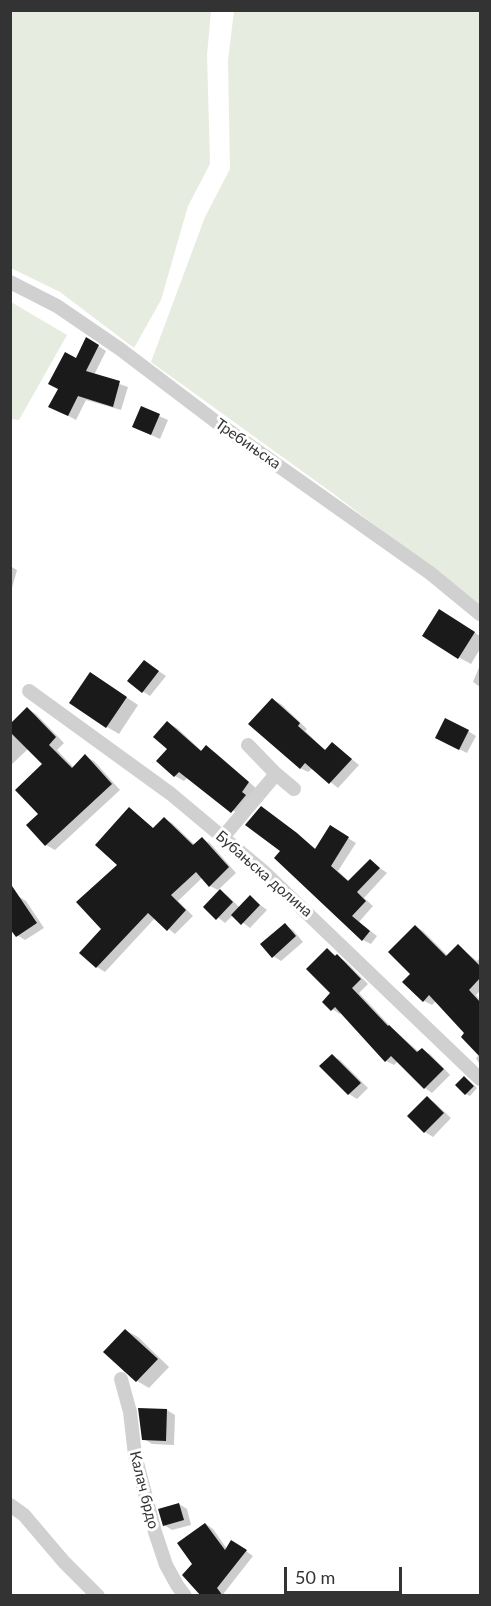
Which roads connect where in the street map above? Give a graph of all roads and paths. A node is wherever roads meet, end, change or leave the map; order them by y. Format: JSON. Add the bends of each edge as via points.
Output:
{"nodes":[{"id":1,"x":10,"y":282,"type":"edge"},
{"id":2,"x":480,"y":614,"type":"edge"},
{"id":3,"x":29,"y":691,"type":"dead end"},
{"id":4,"x":248,"y":745,"type":"dead end"},
{"id":5,"x":276,"y":774,"type":"junction"},
{"id":6,"x":294,"y":789,"type":"dead end"},
{"id":7,"x":223,"y":837,"type":"junction"},
{"id":8,"x":480,"y":1079,"type":"edge"},
{"id":9,"x":121,"y":1379,"type":"dead end"},
{"id":10,"x":10,"y":1506,"type":"edge"},
{"id":11,"x":98,"y":1596,"type":"edge"},
{"id":12,"x":185,"y":1596,"type":"edge"}],
"edges":[{"from":1,"to":2,"type":"street","name":"Требињска","via":[[57,306],[120,349],[430,573]]},
{"from":3,"to":7,"type":"street","name":"Бубањска долина","via":[[140,770]]},
{"from":4,"to":5,"type":"street"},
{"from":5,"to":6,"type":"street"},
{"from":5,"to":7,"type":"street"},
{"from":7,"to":8,"type":"street","name":"Бубањска долина","via":[[284,888]]},
{"from":9,"to":12,"type":"street","name":"Калач брдо","via":[[155,1532],[173,1578]]},
{"from":10,"to":11,"type":"street","via":[[24,1515]]}]}
